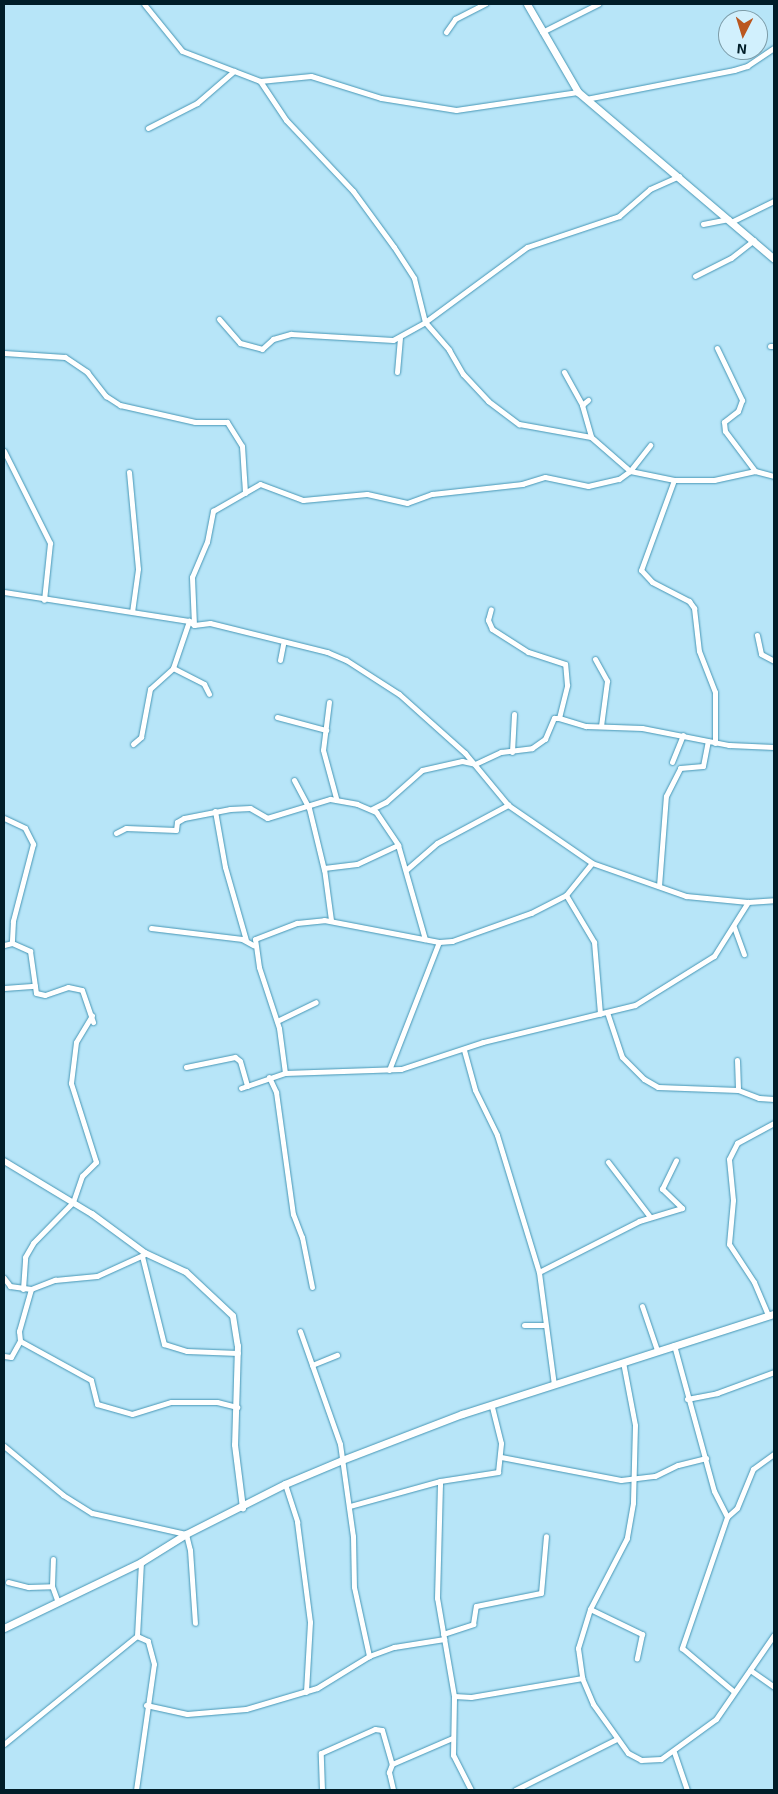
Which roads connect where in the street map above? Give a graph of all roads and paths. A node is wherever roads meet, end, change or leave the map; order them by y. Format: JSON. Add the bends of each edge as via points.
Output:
{"nodes":[{"id":1,"x":144,"y":4,"type":"edge"},
{"id":2,"x":485,"y":4,"type":"edge"},
{"id":3,"x":527,"y":4,"type":"edge"},
{"id":4,"x":598,"y":4,"type":"edge"},
{"id":5,"x":446,"y":32,"type":"dead end"},
{"id":6,"x":542,"y":32,"type":"junction"},
{"id":7,"x":774,"y":48,"type":"edge"},
{"id":8,"x":234,"y":71,"type":"junction"},
{"id":9,"x":260,"y":82,"type":"junction"},
{"id":10,"x":578,"y":92,"type":"junction"},
{"id":11,"x":586,"y":99,"type":"junction"},
{"id":12,"x":148,"y":128,"type":"dead end"},
{"id":13,"x":679,"y":176,"type":"junction"},
{"id":14,"x":774,"y":201,"type":"edge"},
{"id":15,"x":731,"y":220,"type":"junction"},
{"id":16,"x":703,"y":224,"type":"dead end"},
{"id":17,"x":754,"y":240,"type":"junction"},
{"id":18,"x":774,"y":259,"type":"edge"},
{"id":19,"x":695,"y":276,"type":"dead end"},
{"id":20,"x":220,"y":319,"type":"dead end"},
{"id":21,"x":425,"y":322,"type":"junction"},
{"id":22,"x":400,"y":338,"type":"junction"},
{"id":23,"x":717,"y":348,"type":"dead end"},
{"id":24,"x":4,"y":353,"type":"edge"},
{"id":25,"x":397,"y":372,"type":"dead end"},
{"id":26,"x":564,"y":372,"type":"dead end"},
{"id":27,"x":588,"y":400,"type":"dead end"},
{"id":28,"x":582,"y":405,"type":"junction"},
{"id":29,"x":590,"y":437,"type":"junction"},
{"id":30,"x":650,"y":445,"type":"dead end"},
{"id":31,"x":4,"y":451,"type":"edge"},
{"id":32,"x":630,"y":471,"type":"junction"},
{"id":33,"x":129,"y":472,"type":"dead end"},
{"id":34,"x":754,"y":472,"type":"junction"},
{"id":35,"x":774,"y":476,"type":"edge"},
{"id":36,"x":674,"y":480,"type":"junction"},
{"id":37,"x":245,"y":493,"type":"junction"},
{"id":38,"x":4,"y":592,"type":"edge"},
{"id":39,"x":44,"y":600,"type":"junction"},
{"id":40,"x":491,"y":609,"type":"dead end"},
{"id":41,"x":132,"y":612,"type":"junction"},
{"id":42,"x":189,"y":621,"type":"junction"},
{"id":43,"x":194,"y":625,"type":"junction"},
{"id":44,"x":758,"y":635,"type":"dead end"},
{"id":45,"x":284,"y":644,"type":"junction"},
{"id":46,"x":596,"y":659,"type":"dead end"},
{"id":47,"x":280,"y":660,"type":"dead end"},
{"id":48,"x":774,"y":661,"type":"edge"},
{"id":49,"x":173,"y":668,"type":"junction"},
{"id":50,"x":209,"y":694,"type":"dead end"},
{"id":51,"x":329,"y":702,"type":"dead end"},
{"id":52,"x":553,"y":712,"type":"dead end"},
{"id":53,"x":514,"y":714,"type":"dead end"},
{"id":54,"x":277,"y":717,"type":"dead end"},
{"id":55,"x":557,"y":718,"type":"junction"},
{"id":56,"x":602,"y":726,"type":"junction"},
{"id":57,"x":326,"y":730,"type":"junction"},
{"id":58,"x":683,"y":735,"type":"junction"},
{"id":59,"x":708,"y":741,"type":"junction"},
{"id":60,"x":715,"y":743,"type":"junction"},
{"id":61,"x":133,"y":744,"type":"dead end"},
{"id":62,"x":774,"y":747,"type":"edge"},
{"id":63,"x":512,"y":752,"type":"junction"},
{"id":64,"x":672,"y":762,"type":"dead end"},
{"id":65,"x":475,"y":764,"type":"junction"},
{"id":66,"x":294,"y":780,"type":"dead end"},
{"id":67,"x":336,"y":798,"type":"junction"},
{"id":68,"x":508,"y":805,"type":"junction"},
{"id":69,"x":309,"y":808,"type":"junction"},
{"id":70,"x":372,"y":809,"type":"junction"},
{"id":71,"x":215,"y":811,"type":"junction"},
{"id":72,"x":4,"y":818,"type":"edge"},
{"id":73,"x":116,"y":833,"type":"dead end"},
{"id":74,"x":398,"y":845,"type":"junction"},
{"id":75,"x":592,"y":863,"type":"junction"},
{"id":76,"x":324,"y":870,"type":"junction"},
{"id":77,"x":406,"y":870,"type":"junction"},
{"id":78,"x":659,"y":886,"type":"junction"},
{"id":79,"x":566,"y":895,"type":"junction"},
{"id":80,"x":774,"y":900,"type":"edge"},
{"id":81,"x":748,"y":902,"type":"junction"},
{"id":82,"x":331,"y":920,"type":"junction"},
{"id":83,"x":734,"y":927,"type":"junction"},
{"id":84,"x":150,"y":928,"type":"dead end"},
{"id":85,"x":425,"y":939,"type":"junction"},
{"id":86,"x":246,"y":940,"type":"junction"},
{"id":87,"x":439,"y":942,"type":"junction"},
{"id":88,"x":12,"y":943,"type":"junction"},
{"id":89,"x":4,"y":945,"type":"edge"},
{"id":90,"x":254,"y":945,"type":"junction"},
{"id":91,"x":744,"y":954,"type":"dead end"},
{"id":92,"x":35,"y":986,"type":"junction"},
{"id":93,"x":4,"y":988,"type":"edge"},
{"id":94,"x":316,"y":1002,"type":"dead end"},
{"id":95,"x":607,"y":1012,"type":"junction"},
{"id":96,"x":600,"y":1014,"type":"junction"},
{"id":97,"x":92,"y":1015,"type":"junction"},
{"id":98,"x":277,"y":1021,"type":"junction"},
{"id":99,"x":93,"y":1022,"type":"dead end"},
{"id":100,"x":464,"y":1050,"type":"junction"},
{"id":101,"x":737,"y":1060,"type":"dead end"},
{"id":102,"x":186,"y":1067,"type":"dead end"},
{"id":103,"x":389,"y":1070,"type":"junction"},
{"id":104,"x":285,"y":1073,"type":"junction"},
{"id":105,"x":269,"y":1077,"type":"junction"},
{"id":106,"x":247,"y":1086,"type":"junction"},
{"id":107,"x":241,"y":1088,"type":"dead end"},
{"id":108,"x":738,"y":1090,"type":"junction"},
{"id":109,"x":774,"y":1099,"type":"edge"},
{"id":110,"x":774,"y":1123,"type":"edge"},
{"id":111,"x":676,"y":1160,"type":"dead end"},
{"id":112,"x":4,"y":1161,"type":"edge"},
{"id":113,"x":608,"y":1162,"type":"dead end"},
{"id":114,"x":72,"y":1202,"type":"junction"},
{"id":115,"x":650,"y":1217,"type":"junction"},
{"id":116,"x":144,"y":1254,"type":"junction"},
{"id":117,"x":540,"y":1272,"type":"junction"},
{"id":118,"x":4,"y":1278,"type":"edge"},
{"id":119,"x":312,"y":1287,"type":"dead end"},
{"id":120,"x":23,"y":1289,"type":"junction"},
{"id":121,"x":31,"y":1289,"type":"junction"},
{"id":122,"x":642,"y":1306,"type":"dead end"},
{"id":123,"x":771,"y":1314,"type":"edge"},
{"id":124,"x":524,"y":1325,"type":"dead end"},
{"id":125,"x":545,"y":1325,"type":"junction"},
{"id":126,"x":300,"y":1331,"type":"dead end"},
{"id":127,"x":20,"y":1341,"type":"junction"},
{"id":128,"x":674,"y":1345,"type":"junction"},
{"id":129,"x":657,"y":1350,"type":"junction"},
{"id":130,"x":238,"y":1353,"type":"junction"},
{"id":131,"x":337,"y":1355,"type":"dead end"},
{"id":132,"x":4,"y":1356,"type":"edge"},
{"id":133,"x":623,"y":1362,"type":"junction"},
{"id":134,"x":312,"y":1365,"type":"junction"},
{"id":135,"x":774,"y":1372,"type":"edge"},
{"id":136,"x":554,"y":1384,"type":"junction"},
{"id":137,"x":687,"y":1399,"type":"junction"},
{"id":138,"x":492,"y":1406,"type":"junction"},
{"id":139,"x":237,"y":1407,"type":"junction"},
{"id":140,"x":4,"y":1446,"type":"edge"},
{"id":141,"x":774,"y":1454,"type":"edge"},
{"id":142,"x":501,"y":1457,"type":"junction"},
{"id":143,"x":706,"y":1458,"type":"junction"},
{"id":144,"x":342,"y":1460,"type":"junction"},
{"id":145,"x":635,"y":1480,"type":"junction"},
{"id":146,"x":440,"y":1481,"type":"junction"},
{"id":147,"x":285,"y":1484,"type":"junction"},
{"id":148,"x":350,"y":1506,"type":"junction"},
{"id":149,"x":243,"y":1508,"type":"junction"},
{"id":150,"x":726,"y":1517,"type":"junction"},
{"id":151,"x":186,"y":1534,"type":"junction"},
{"id":152,"x":546,"y":1536,"type":"dead end"},
{"id":153,"x":53,"y":1560,"type":"dead end"},
{"id":154,"x":141,"y":1562,"type":"junction"},
{"id":155,"x":8,"y":1582,"type":"dead end"},
{"id":156,"x":52,"y":1586,"type":"junction"},
{"id":157,"x":57,"y":1600,"type":"junction"},
{"id":158,"x":590,"y":1609,"type":"junction"},
{"id":159,"x":195,"y":1622,"type":"dead end"},
{"id":160,"x":4,"y":1628,"type":"edge"},
{"id":161,"x":774,"y":1635,"type":"edge"},
{"id":162,"x":138,"y":1636,"type":"junction"},
{"id":163,"x":443,"y":1636,"type":"junction"},
{"id":164,"x":369,"y":1656,"type":"junction"},
{"id":165,"x":638,"y":1658,"type":"dead end"},
{"id":166,"x":750,"y":1670,"type":"junction"},
{"id":167,"x":582,"y":1678,"type":"junction"},
{"id":168,"x":774,"y":1687,"type":"edge"},
{"id":169,"x":733,"y":1691,"type":"junction"},
{"id":170,"x":306,"y":1692,"type":"junction"},
{"id":171,"x":454,"y":1696,"type":"junction"},
{"id":172,"x":146,"y":1705,"type":"junction"},
{"id":173,"x":452,"y":1738,"type":"junction"},
{"id":174,"x":616,"y":1740,"type":"junction"},
{"id":175,"x":4,"y":1744,"type":"edge"},
{"id":176,"x":674,"y":1752,"type":"junction"},
{"id":177,"x":392,"y":1764,"type":"junction"},
{"id":178,"x":136,"y":1790,"type":"edge"},
{"id":179,"x":322,"y":1790,"type":"edge"},
{"id":180,"x":394,"y":1790,"type":"edge"},
{"id":181,"x":471,"y":1790,"type":"edge"},
{"id":182,"x":516,"y":1790,"type":"edge"},
{"id":183,"x":687,"y":1790,"type":"edge"}],
"edges":[{"from":1,"to":8,"type":"street","via":[[174,46]]},
{"from":2,"to":5,"type":"street","via":[[455,19]]},
{"from":3,"to":6,"type":"main road"},
{"from":4,"to":6,"type":"street"},
{"from":6,"to":10,"type":"main road"},
{"from":7,"to":11,"type":"street","via":[[734,70]]},
{"from":8,"to":9,"type":"street"},
{"from":8,"to":12,"type":"street","via":[[197,103]]},
{"from":9,"to":10,"type":"street","via":[[311,76],[381,98],[456,110]]},
{"from":9,"to":21,"type":"street","via":[[286,120],[353,191],[394,247],[414,278]]},
{"from":10,"to":11,"type":"main road"},
{"from":11,"to":13,"type":"main road"},
{"from":13,"to":15,"type":"main road"},
{"from":13,"to":21,"type":"street","via":[[650,189],[619,216],[527,247]]},
{"from":14,"to":15,"type":"street"},
{"from":15,"to":16,"type":"street"},
{"from":15,"to":17,"type":"main road"},
{"from":17,"to":18,"type":"main road"},
{"from":17,"to":19,"type":"street","via":[[736,255]]},
{"from":20,"to":22,"type":"street","via":[[240,343],[262,349],[273,339],[291,334]]},
{"from":21,"to":22,"type":"street"},
{"from":21,"to":29,"type":"street","via":[[445,344],[463,374],[507,416],[529,427]]},
{"from":22,"to":25,"type":"street"},
{"from":23,"to":34,"type":"street","via":[[742,400],[738,411],[724,422],[725,431]]},
{"from":24,"to":37,"type":"street","via":[[65,357],[88,372],[106,396],[120,405],[195,422],[227,422],[242,446]]},
{"from":26,"to":28,"type":"street"},
{"from":27,"to":28,"type":"street"},
{"from":28,"to":29,"type":"street"},
{"from":29,"to":32,"type":"street"},
{"from":30,"to":32,"type":"street"},
{"from":31,"to":39,"type":"street","via":[[50,543]]},
{"from":32,"to":36,"type":"street"},
{"from":32,"to":37,"type":"street","via":[[627,476],[598,485],[581,486],[545,477],[522,484],[432,494],[407,503],[367,494],[303,500],[264,484]]},
{"from":33,"to":41,"type":"street","via":[[138,569]]},
{"from":34,"to":35,"type":"street"},
{"from":34,"to":36,"type":"street","via":[[714,480]]},
{"from":36,"to":60,"type":"street","via":[[641,570],[652,582],[689,601],[694,608],[699,651],[715,692]]},
{"from":37,"to":43,"type":"street","via":[[214,511],[207,542],[192,577]]},
{"from":38,"to":39,"type":"street"},
{"from":39,"to":41,"type":"street"},
{"from":40,"to":55,"type":"street","via":[[488,620],[492,630],[528,652],[566,664],[567,685]]},
{"from":41,"to":42,"type":"street"},
{"from":42,"to":43,"type":"street"},
{"from":42,"to":49,"type":"street"},
{"from":43,"to":45,"type":"street","via":[[210,623]]},
{"from":44,"to":48,"type":"street","via":[[761,654]]},
{"from":45,"to":47,"type":"street"},
{"from":45,"to":65,"type":"street","via":[[333,655],[382,682]]},
{"from":46,"to":56,"type":"street","via":[[607,681]]},
{"from":49,"to":50,"type":"street","via":[[204,684]]},
{"from":49,"to":61,"type":"street","via":[[150,689],[141,737]]},
{"from":51,"to":57,"type":"street"},
{"from":52,"to":55,"type":"street"},
{"from":53,"to":63,"type":"street"},
{"from":54,"to":57,"type":"street"},
{"from":55,"to":56,"type":"street"},
{"from":55,"to":63,"type":"street","via":[[540,743]]},
{"from":56,"to":58,"type":"street"},
{"from":57,"to":67,"type":"street","via":[[323,750]]},
{"from":58,"to":59,"type":"street"},
{"from":58,"to":64,"type":"street"},
{"from":59,"to":60,"type":"street"},
{"from":59,"to":78,"type":"street","via":[[703,766],[680,768],[666,796]]},
{"from":60,"to":62,"type":"street"},
{"from":63,"to":65,"type":"street","via":[[501,752]]},
{"from":65,"to":68,"type":"street"},
{"from":65,"to":70,"type":"street","via":[[462,761],[422,770],[386,802]]},
{"from":66,"to":69,"type":"street"},
{"from":67,"to":69,"type":"street"},
{"from":67,"to":70,"type":"street"},
{"from":68,"to":75,"type":"street"},
{"from":68,"to":77,"type":"street","via":[[437,844]]},
{"from":69,"to":71,"type":"street","via":[[266,818],[245,807]]},
{"from":69,"to":76,"type":"street"},
{"from":70,"to":74,"type":"street"},
{"from":71,"to":73,"type":"street","via":[[184,818],[177,822],[176,830],[126,828]]},
{"from":71,"to":86,"type":"street","via":[[225,866]]},
{"from":72,"to":88,"type":"street","via":[[24,828],[33,844],[30,869],[13,921]]},
{"from":74,"to":76,"type":"street","via":[[357,864]]},
{"from":74,"to":77,"type":"street"},
{"from":75,"to":78,"type":"street"},
{"from":75,"to":79,"type":"street"},
{"from":76,"to":82,"type":"street"},
{"from":77,"to":85,"type":"street"},
{"from":78,"to":81,"type":"street","via":[[686,896]]},
{"from":79,"to":87,"type":"street","via":[[496,927]]},
{"from":79,"to":96,"type":"street","via":[[594,942]]},
{"from":80,"to":81,"type":"street"},
{"from":81,"to":83,"type":"street"},
{"from":82,"to":85,"type":"street"},
{"from":82,"to":90,"type":"street","via":[[297,923],[254,939]]},
{"from":83,"to":91,"type":"street"},
{"from":83,"to":95,"type":"street","via":[[714,956],[684,978],[635,1005]]},
{"from":84,"to":86,"type":"street"},
{"from":85,"to":87,"type":"street"},
{"from":86,"to":90,"type":"street"},
{"from":87,"to":103,"type":"street"},
{"from":88,"to":89,"type":"street"},
{"from":88,"to":92,"type":"street","via":[[30,951]]},
{"from":90,"to":98,"type":"street"},
{"from":92,"to":93,"type":"street"},
{"from":92,"to":97,"type":"street","via":[[36,993],[45,995],[77,987]]},
{"from":94,"to":98,"type":"street"},
{"from":95,"to":96,"type":"street"},
{"from":95,"to":108,"type":"street","via":[[622,1057],[644,1079],[658,1087]]},
{"from":96,"to":100,"type":"street"},
{"from":97,"to":99,"type":"street"},
{"from":97,"to":114,"type":"street","via":[[76,1042],[71,1082],[96,1162],[82,1176]]},
{"from":98,"to":104,"type":"street"},
{"from":100,"to":103,"type":"street"},
{"from":100,"to":117,"type":"street","via":[[475,1090],[497,1135]]},
{"from":101,"to":108,"type":"street"},
{"from":102,"to":106,"type":"street","via":[[235,1057],[240,1061]]},
{"from":103,"to":104,"type":"street"},
{"from":104,"to":105,"type":"street"},
{"from":105,"to":106,"type":"street"},
{"from":105,"to":119,"type":"street","via":[[276,1092],[293,1214],[302,1237]]},
{"from":106,"to":107,"type":"street"},
{"from":108,"to":109,"type":"street","via":[[758,1098]]},
{"from":110,"to":123,"type":"street","via":[[737,1143],[730,1159],[733,1200],[729,1244]]},
{"from":111,"to":115,"type":"street","via":[[662,1189],[682,1208],[664,1217]]},
{"from":112,"to":114,"type":"street"},
{"from":113,"to":115,"type":"street"},
{"from":114,"to":116,"type":"street"},
{"from":114,"to":120,"type":"street","via":[[33,1243],[25,1257]]},
{"from":115,"to":117,"type":"street"},
{"from":116,"to":121,"type":"street","via":[[97,1276],[55,1280]]},
{"from":116,"to":130,"type":"street","via":[[186,1272],[227,1308],[236,1326]]},
{"from":116,"to":130,"type":"street","via":[[164,1344],[187,1351]]},
{"from":117,"to":125,"type":"street"},
{"from":118,"to":120,"type":"street","via":[[10,1286]]},
{"from":120,"to":121,"type":"street"},
{"from":121,"to":127,"type":"street","via":[[19,1331]]},
{"from":122,"to":129,"type":"street"},
{"from":123,"to":128,"type":"main road"},
{"from":124,"to":125,"type":"street"},
{"from":125,"to":136,"type":"street"},
{"from":126,"to":134,"type":"street"},
{"from":127,"to":132,"type":"street","via":[[11,1357]]},
{"from":127,"to":139,"type":"street","via":[[91,1380],[95,1386],[93,1401],[111,1410],[137,1413],[171,1402],[217,1402]]},
{"from":128,"to":129,"type":"main road"},
{"from":128,"to":137,"type":"street"},
{"from":129,"to":133,"type":"main road"},
{"from":130,"to":139,"type":"street"},
{"from":131,"to":134,"type":"street"},
{"from":133,"to":136,"type":"main road"},
{"from":133,"to":145,"type":"street","via":[[635,1425]]},
{"from":134,"to":144,"type":"street"},
{"from":135,"to":137,"type":"street","via":[[718,1393]]},
{"from":136,"to":138,"type":"main road"},
{"from":137,"to":143,"type":"street"},
{"from":138,"to":142,"type":"street","via":[[500,1431]]},
{"from":138,"to":144,"type":"main road"},
{"from":139,"to":149,"type":"street","via":[[235,1445]]},
{"from":140,"to":151,"type":"street","via":[[62,1495],[92,1513]]},
{"from":141,"to":150,"type":"street","via":[[753,1469],[736,1508]]},
{"from":142,"to":145,"type":"street","via":[[601,1478]]},
{"from":142,"to":146,"type":"street","via":[[494,1474]]},
{"from":143,"to":145,"type":"street"},
{"from":143,"to":150,"type":"street","via":[[714,1491]]},
{"from":144,"to":147,"type":"main road"},
{"from":144,"to":148,"type":"street"},
{"from":145,"to":158,"type":"street","via":[[627,1538]]},
{"from":146,"to":148,"type":"street"},
{"from":146,"to":163,"type":"street","via":[[437,1593]]},
{"from":147,"to":149,"type":"main road"},
{"from":147,"to":170,"type":"street","via":[[297,1522],[310,1622]]},
{"from":148,"to":164,"type":"street","via":[[354,1587]]},
{"from":149,"to":151,"type":"main road"},
{"from":150,"to":169,"type":"street","via":[[682,1648]]},
{"from":151,"to":154,"type":"main road"},
{"from":151,"to":159,"type":"street"},
{"from":152,"to":163,"type":"street","via":[[541,1593],[476,1606],[473,1624]]},
{"from":153,"to":156,"type":"street"},
{"from":154,"to":157,"type":"main road"},
{"from":154,"to":162,"type":"street"},
{"from":155,"to":156,"type":"street","via":[[28,1587]]},
{"from":156,"to":157,"type":"street"},
{"from":157,"to":160,"type":"main road"},
{"from":158,"to":165,"type":"street","via":[[642,1634]]},
{"from":158,"to":167,"type":"street","via":[[578,1648]]},
{"from":161,"to":166,"type":"street"},
{"from":162,"to":172,"type":"street","via":[[148,1641],[154,1657]]},
{"from":162,"to":175,"type":"street"},
{"from":163,"to":164,"type":"street","via":[[410,1642]]},
{"from":163,"to":171,"type":"street"},
{"from":164,"to":170,"type":"street"},
{"from":166,"to":168,"type":"street"},
{"from":166,"to":169,"type":"street"},
{"from":167,"to":171,"type":"street","via":[[471,1697]]},
{"from":167,"to":174,"type":"street"},
{"from":169,"to":176,"type":"street","via":[[716,1719]]},
{"from":170,"to":172,"type":"street","via":[[259,1706],[211,1713],[188,1714]]},
{"from":171,"to":173,"type":"street"},
{"from":172,"to":178,"type":"street"},
{"from":173,"to":177,"type":"street"},
{"from":173,"to":181,"type":"street","via":[[455,1762]]},
{"from":174,"to":176,"type":"street","via":[[641,1760],[655,1761]]},
{"from":174,"to":182,"type":"street"},
{"from":176,"to":183,"type":"street"},
{"from":177,"to":179,"type":"street","via":[[382,1730],[375,1729],[321,1753]]},
{"from":177,"to":180,"type":"street","via":[[389,1772]]}]}
